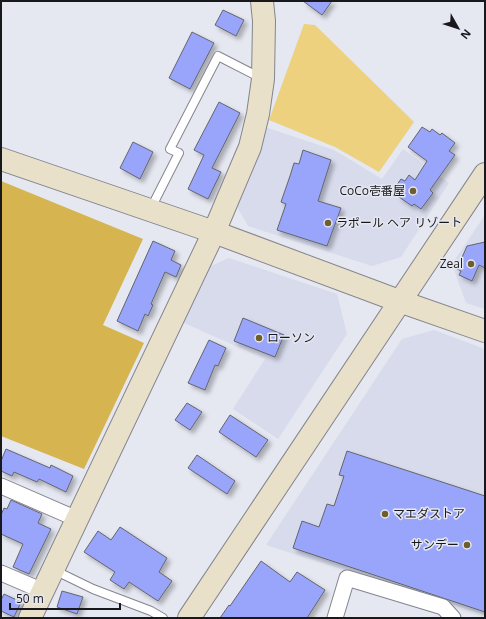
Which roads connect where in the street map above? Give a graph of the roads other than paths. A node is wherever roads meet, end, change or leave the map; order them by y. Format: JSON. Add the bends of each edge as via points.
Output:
{"nodes":[{"id":1,"x":262,"y":1,"type":"edge"},
{"id":2,"x":263,"y":79,"type":"junction"},
{"id":3,"x":1,"y":158,"type":"edge"},
{"id":4,"x":485,"y":174,"type":"edge"},
{"id":5,"x":150,"y":210,"type":"junction"},
{"id":6,"x":214,"y":232,"type":"junction"},
{"id":7,"x":399,"y":301,"type":"junction"},
{"id":8,"x":485,"y":331,"type":"edge"},
{"id":9,"x":1,"y":486,"type":"edge"},
{"id":10,"x":77,"y":519,"type":"junction"},
{"id":11,"x":53,"y":569,"type":"junction"},
{"id":12,"x":1,"y":573,"type":"edge"},
{"id":13,"x":43,"y":591,"type":"junction"},
{"id":14,"x":30,"y":618,"type":"edge"},
{"id":15,"x":163,"y":618,"type":"edge"},
{"id":16,"x":190,"y":618,"type":"edge"},
{"id":17,"x":335,"y":618,"type":"edge"},
{"id":18,"x":453,"y":618,"type":"edge"}],
"edges":[{"from":1,"to":2,"type":"street"},
{"from":2,"to":5,"type":"lane","via":[[218,56],[170,149],[179,153]]},
{"from":2,"to":6,"type":"street","via":[[250,147]]},
{"from":3,"to":5,"type":"street"},
{"from":4,"to":7,"type":"street"},
{"from":5,"to":6,"type":"street"},
{"from":6,"to":7,"type":"street"},
{"from":6,"to":10,"type":"street"},
{"from":7,"to":8,"type":"street"},
{"from":7,"to":16,"type":"street"},
{"from":9,"to":10,"type":"street"},
{"from":10,"to":11,"type":"street"},
{"from":11,"to":13,"type":"street"},
{"from":11,"to":15,"type":"lane"},
{"from":12,"to":13,"type":"street"},
{"from":13,"to":14,"type":"street"},
{"from":17,"to":18,"type":"street","via":[[347,578],[443,608]]}]}
